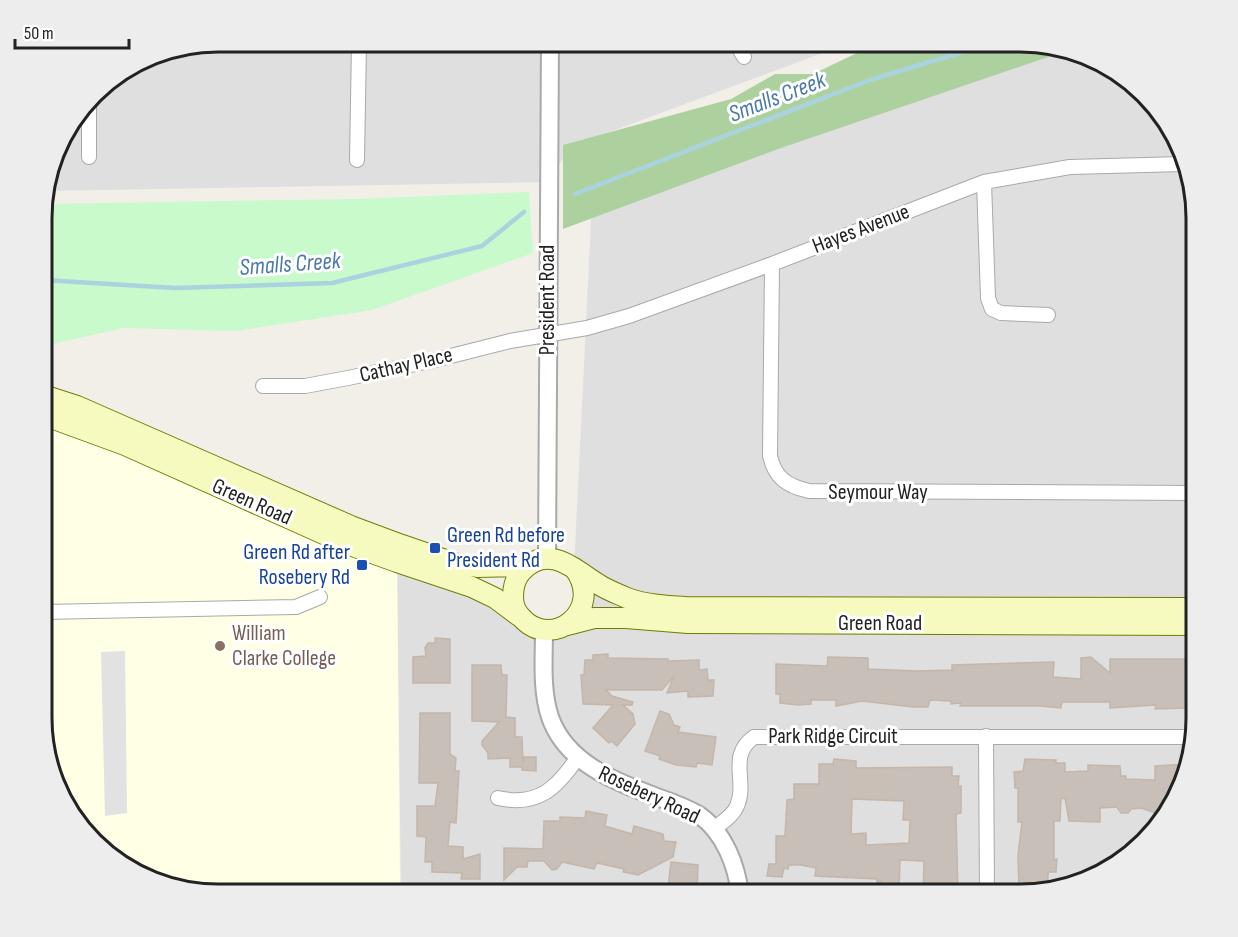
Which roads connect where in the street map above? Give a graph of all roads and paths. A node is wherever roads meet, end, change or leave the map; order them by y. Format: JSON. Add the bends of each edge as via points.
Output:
{"nodes":[{"id":1,"x":359,"y":53,"type":"edge"},
{"id":2,"x":550,"y":53,"type":"edge"},
{"id":3,"x":742,"y":53,"type":"edge"},
{"id":4,"x":744,"y":57,"type":"dead end"},
{"id":5,"x":89,"y":116,"type":"edge"},
{"id":6,"x":89,"y":158,"type":"dead end"},
{"id":7,"x":357,"y":160,"type":"dead end"},
{"id":8,"x":1177,"y":164,"type":"edge"},
{"id":9,"x":984,"y":182,"type":"junction"},
{"id":10,"x":772,"y":264,"type":"junction"},
{"id":11,"x":1048,"y":315,"type":"dead end"},
{"id":12,"x":547,"y":333,"type":"junction"},
{"id":13,"x":263,"y":386,"type":"dead end"},
{"id":14,"x":52,"y":398,"type":"edge"},
{"id":15,"x":52,"y":418,"type":"edge"},
{"id":16,"x":1185,"y":493,"type":"edge"},
{"id":17,"x":538,"y":561,"type":"junction"},
{"id":18,"x":574,"y":568,"type":"junction"},
{"id":19,"x":320,"y":597,"type":"dead end"},
{"id":20,"x":1185,"y":608,"type":"edge"},
{"id":21,"x":53,"y":612,"type":"edge"},
{"id":22,"x":523,"y":620,"type":"junction"},
{"id":23,"x":1185,"y":625,"type":"edge"},
{"id":24,"x":566,"y":626,"type":"junction"},
{"id":25,"x":544,"y":630,"type":"junction"},
{"id":26,"x":986,"y":736,"type":"junction"},
{"id":27,"x":1184,"y":737,"type":"edge"},
{"id":28,"x":578,"y":757,"type":"junction"},
{"id":29,"x":498,"y":798,"type":"dead end"},
{"id":30,"x":714,"y":829,"type":"junction"},
{"id":31,"x":739,"y":884,"type":"edge"},
{"id":32,"x":987,"y":884,"type":"edge"}],
"edges":[{"from":1,"to":7,"type":"street"},
{"from":2,"to":12,"type":"street","name":"President Road"},
{"from":3,"to":4,"type":"street"},
{"from":5,"to":6,"type":"street"},
{"from":8,"to":9,"type":"street","name":"Hayes Avenue","via":[[1070,167]]},
{"from":9,"to":10,"type":"street","name":"Hayes Avenue"},
{"from":9,"to":11,"type":"street","via":[[988,298],[992,309],[1001,313]]},
{"from":10,"to":12,"type":"street","name":"Hayes Avenue","via":[[629,316],[587,328]]},
{"from":10,"to":16,"type":"street","name":"Seymour Way","via":[[770,456],[773,470],[794,488]]},
{"from":12,"to":13,"type":"street","name":"Cathay Place","via":[[348,378],[305,386]]},
{"from":12,"to":17,"type":"street","name":"President Road"},
{"from":14,"to":17,"type":"main road","name":"Green Road","via":[[351,526],[454,563],[477,567]]},
{"from":15,"to":22,"type":"main road","name":"Green Road","via":[[125,445],[344,543],[472,587],[495,598]]},
{"from":17,"to":18,"type":"main road","via":[[560,560]]},
{"from":17,"to":22,"type":"main road","via":[[519,573],[513,588],[513,602]]},
{"from":18,"to":20,"type":"main road","name":"Green Road","via":[[629,599],[676,607]]},
{"from":18,"to":24,"type":"main road","via":[[584,593],[583,605]]},
{"from":19,"to":21,"type":"street","via":[[296,607]]},
{"from":22,"to":25,"type":"main road"},
{"from":23,"to":24,"type":"main road","name":"Green Road","via":[[688,623],[594,618]]},
{"from":24,"to":25,"type":"main road"},
{"from":25,"to":28,"type":"street","name":"Rosebery Road","via":[[550,717],[561,740]]},
{"from":26,"to":27,"type":"street","name":"Park Ridge Circuit"},
{"from":26,"to":30,"type":"street","name":"Park Ridge Circuit","via":[[754,737],[740,752],[737,807]]},
{"from":26,"to":32,"type":"street"},
{"from":28,"to":29,"type":"street","via":[[550,791],[522,800]]},
{"from":28,"to":30,"type":"street","name":"Rosebery Road","via":[[595,771],[699,815]]},
{"from":30,"to":31,"type":"street","name":"Rosebery Road","via":[[726,848]]}]}
